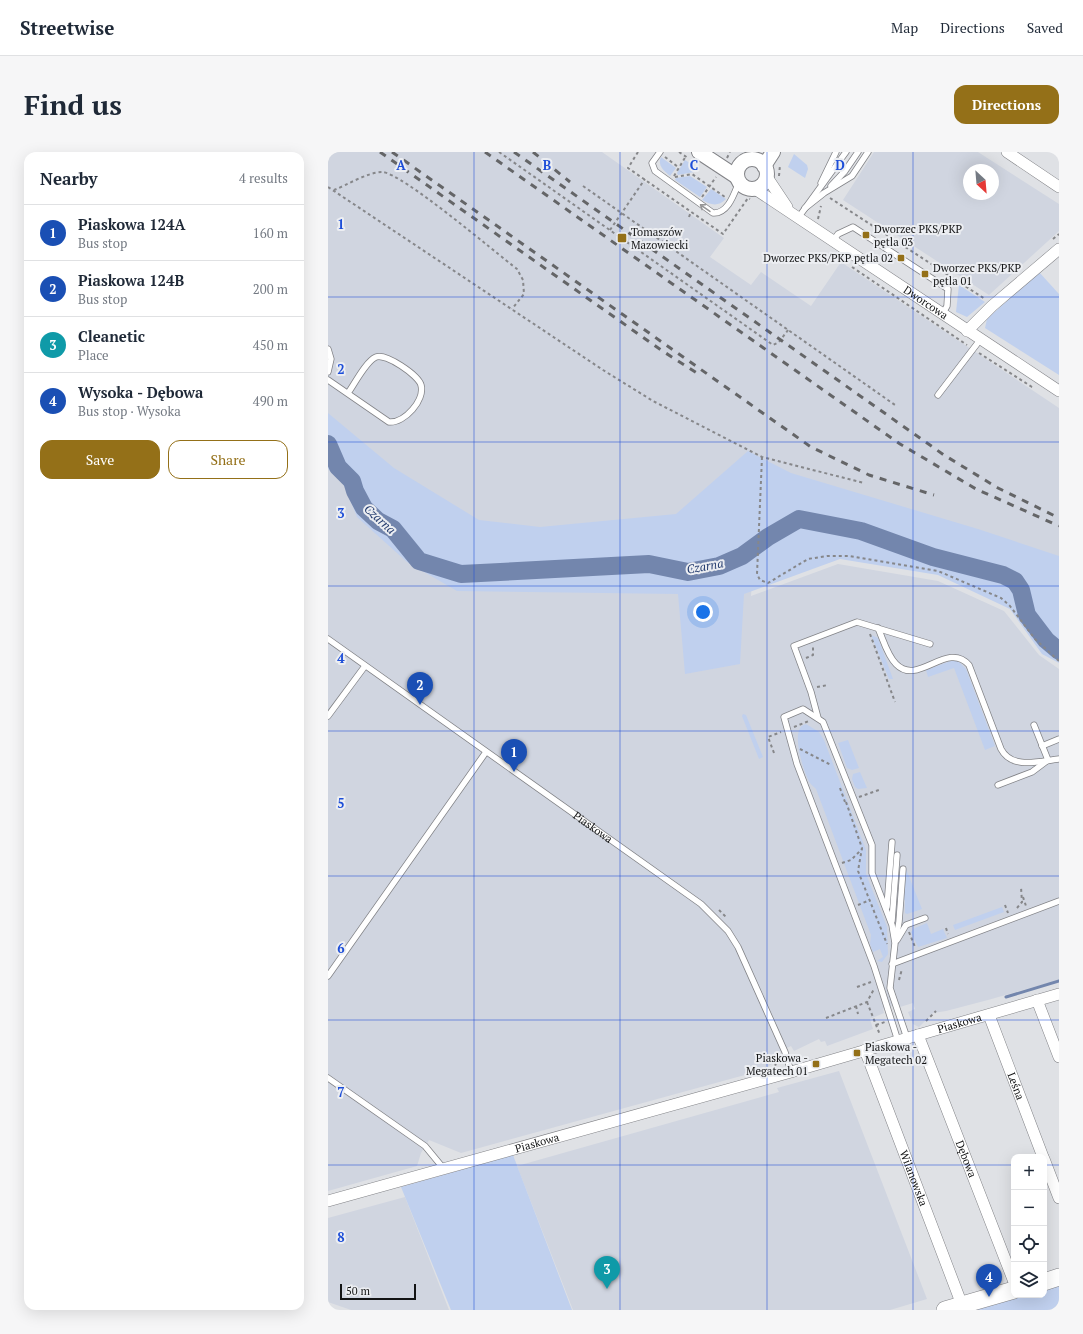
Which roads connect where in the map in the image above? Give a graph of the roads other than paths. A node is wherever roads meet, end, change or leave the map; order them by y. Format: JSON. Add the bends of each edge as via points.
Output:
{"nodes":[{"id":1,"x":700,"y":152,"type":"edge"},
{"id":2,"x":836,"y":152,"type":"edge"},
{"id":3,"x":846,"y":152,"type":"edge"},
{"id":4,"x":858,"y":152,"type":"edge"},
{"id":5,"x":868,"y":152,"type":"edge"},
{"id":6,"x":1007,"y":152,"type":"edge"},
{"id":7,"x":659,"y":153,"type":"edge"},
{"id":8,"x":777,"y":158,"type":"edge"},
{"id":9,"x":758,"y":163,"type":"edge"},
{"id":10,"x":738,"y":180,"type":"junction"},
{"id":11,"x":1059,"y":187,"type":"edge"},
{"id":12,"x":755,"y":189,"type":"junction"},
{"id":13,"x":819,"y":189,"type":"junction"},
{"id":14,"x":826,"y":195,"type":"junction"},
{"id":15,"x":804,"y":208,"type":"junction"},
{"id":16,"x":795,"y":216,"type":"junction"},
{"id":17,"x":832,"y":242,"type":"junction"},
{"id":18,"x":1059,"y":249,"type":"edge"},
{"id":19,"x":942,"y":315,"type":"junction"},
{"id":20,"x":967,"y":331,"type":"junction"},
{"id":21,"x":980,"y":340,"type":"junction"},
{"id":22,"x":328,"y":349,"type":"edge"},
{"id":23,"x":328,"y":372,"type":"edge"},
{"id":24,"x":328,"y":380,"type":"edge"},
{"id":25,"x":1059,"y":391,"type":"edge"},
{"id":26,"x":348,"y":394,"type":"junction"},
{"id":27,"x":938,"y":395,"type":"dead end"},
{"id":28,"x":878,"y":628,"type":"junction"},
{"id":29,"x":328,"y":639,"type":"edge"},
{"id":30,"x":930,"y":644,"type":"dead end"},
{"id":31,"x":365,"y":666,"type":"junction"},
{"id":32,"x":328,"y":716,"type":"edge"},
{"id":33,"x":818,"y":718,"type":"junction"},
{"id":34,"x":1034,"y":725,"type":"dead end"},
{"id":35,"x":1059,"y":739,"type":"edge"},
{"id":36,"x":1042,"y":746,"type":"junction"},
{"id":37,"x":486,"y":752,"type":"junction"},
{"id":38,"x":1059,"y":759,"type":"edge"},
{"id":39,"x":1048,"y":760,"type":"junction"},
{"id":40,"x":998,"y":785,"type":"dead end"},
{"id":41,"x":892,"y":842,"type":"dead end"},
{"id":42,"x":897,"y":855,"type":"dead end"},
{"id":43,"x":903,"y":869,"type":"dead end"},
{"id":44,"x":1059,"y":901,"type":"edge"},
{"id":45,"x":887,"y":910,"type":"junction"},
{"id":46,"x":925,"y":918,"type":"dead end"},
{"id":47,"x":892,"y":923,"type":"junction"},
{"id":48,"x":895,"y":944,"type":"junction"},
{"id":49,"x":892,"y":964,"type":"junction"},
{"id":50,"x":328,"y":976,"type":"edge"},
{"id":51,"x":1059,"y":994,"type":"edge"},
{"id":52,"x":1037,"y":1000,"type":"junction"},
{"id":53,"x":989,"y":1015,"type":"junction"},
{"id":54,"x":908,"y":1038,"type":"junction"},
{"id":55,"x":865,"y":1050,"type":"junction"},
{"id":56,"x":1059,"y":1057,"type":"edge"},
{"id":57,"x":791,"y":1072,"type":"junction"},
{"id":58,"x":328,"y":1078,"type":"edge"},
{"id":59,"x":1042,"y":1154,"type":"edge"},
{"id":60,"x":1047,"y":1166,"type":"edge"},
{"id":61,"x":444,"y":1169,"type":"junction"},
{"id":62,"x":1059,"y":1198,"type":"edge"},
{"id":63,"x":328,"y":1201,"type":"edge"},
{"id":64,"x":1011,"y":1275,"type":"edge"},
{"id":65,"x":1059,"y":1277,"type":"edge"},
{"id":66,"x":1047,"y":1281,"type":"edge"},
{"id":67,"x":1011,"y":1291,"type":"edge"},
{"id":68,"x":962,"y":1305,"type":"junction"},
{"id":69,"x":945,"y":1310,"type":"edge"}],
"edges":[{"from":1,"to":9,"type":"street"},
{"from":1,"to":10,"type":"street"},
{"from":2,"to":13,"type":"lane"},
{"from":3,"to":13,"type":"lane"},
{"from":4,"to":14,"type":"lane"},
{"from":5,"to":14,"type":"lane","via":[[852,176]]},
{"from":6,"to":11,"type":"street"},
{"from":10,"to":7,"type":"lane","one_way":true,"via":[[730,201],[718,214],[712,213],[655,171],[652,163]]},
{"from":8,"to":9,"type":"street"},
{"from":9,"to":10,"type":"street","via":[[737,171]]},
{"from":9,"to":12,"type":"street","via":[[764,182]]},
{"from":9,"to":16,"type":"street","name":"Dworcowa"},
{"from":10,"to":12,"type":"street","via":[[743,186]]},
{"from":12,"to":16,"type":"street","name":"Dworcowa"},
{"from":13,"to":15,"type":"lane"},
{"from":14,"to":15,"type":"lane"},
{"from":15,"to":16,"type":"lane"},
{"from":16,"to":17,"type":"street","name":"Dworcowa"},
{"from":17,"to":19,"type":"street","name":"Dworcowa"},
{"from":17,"to":19,"type":"lane","via":[[838,234],[853,227],[948,289],[947,306]]},
{"from":18,"to":20,"type":"street","via":[[988,303]]},
{"from":19,"to":20,"type":"street","name":"Dworcowa"},
{"from":20,"to":21,"type":"street","name":"Dworcowa"},
{"from":21,"to":25,"type":"street","name":"Dworcowa"},
{"from":21,"to":27,"type":"lane"},
{"from":22,"to":23,"type":"lane","via":[[331,359]]},
{"from":24,"to":26,"type":"lane"},
{"from":26,"to":26,"type":"lane","via":[[389,422],[396,422],[409,415],[422,390],[416,377],[383,356],[369,362]]},
{"from":28,"to":30,"type":"lane"},
{"from":28,"to":33,"type":"lane","via":[[857,622],[794,646]]},
{"from":28,"to":39,"type":"lane","via":[[895,663],[908,671],[954,657],[964,660],[969,665],[1004,754],[1018,763]]},
{"from":29,"to":31,"type":"lane","name":"Piaskowa"},
{"from":31,"to":32,"type":"lane"},
{"from":31,"to":37,"type":"lane","name":"Piaskowa"},
{"from":33,"to":45,"type":"lane","via":[[823,722],[872,845],[872,873]]},
{"from":33,"to":54,"type":"lane","via":[[803,710],[784,717],[797,764],[874,966]]},
{"from":34,"to":36,"type":"lane"},
{"from":35,"to":36,"type":"lane"},
{"from":36,"to":39,"type":"lane"},
{"from":37,"to":50,"type":"lane"},
{"from":37,"to":57,"type":"lane","name":"Piaskowa","via":[[715,916],[738,947],[785,1052]]},
{"from":38,"to":39,"type":"lane"},
{"from":39,"to":40,"type":"lane","via":[[1032,772]]},
{"from":41,"to":45,"type":"lane"},
{"from":42,"to":47,"type":"lane"},
{"from":43,"to":48,"type":"lane"},
{"from":44,"to":49,"type":"lane"},
{"from":45,"to":47,"type":"lane"},
{"from":46,"to":48,"type":"lane","via":[[906,925]]},
{"from":47,"to":48,"type":"lane"},
{"from":48,"to":49,"type":"lane"},
{"from":49,"to":54,"type":"lane","via":[[890,988]]},
{"from":51,"to":52,"type":"street","name":"Piaskowa"},
{"from":52,"to":53,"type":"street","name":"Piaskowa"},
{"from":52,"to":56,"type":"street"},
{"from":53,"to":54,"type":"street","name":"Piaskowa"},
{"from":53,"to":59,"type":"street","name":"Leśna"},
{"from":54,"to":55,"type":"street","name":"Piaskowa"},
{"from":54,"to":64,"type":"street","name":"Dębowa"},
{"from":55,"to":57,"type":"street","name":"Piaskowa"},
{"from":55,"to":68,"type":"street","name":"Wilanowska"},
{"from":57,"to":61,"type":"street","name":"Piaskowa"},
{"from":58,"to":61,"type":"lane","via":[[425,1146]]},
{"from":60,"to":62,"type":"street","name":"Leśna"},
{"from":61,"to":63,"type":"street","name":"Piaskowa"},
{"from":65,"to":66,"type":"main road"},
{"from":67,"to":68,"type":"main road"},
{"from":68,"to":69,"type":"main road"}]}
